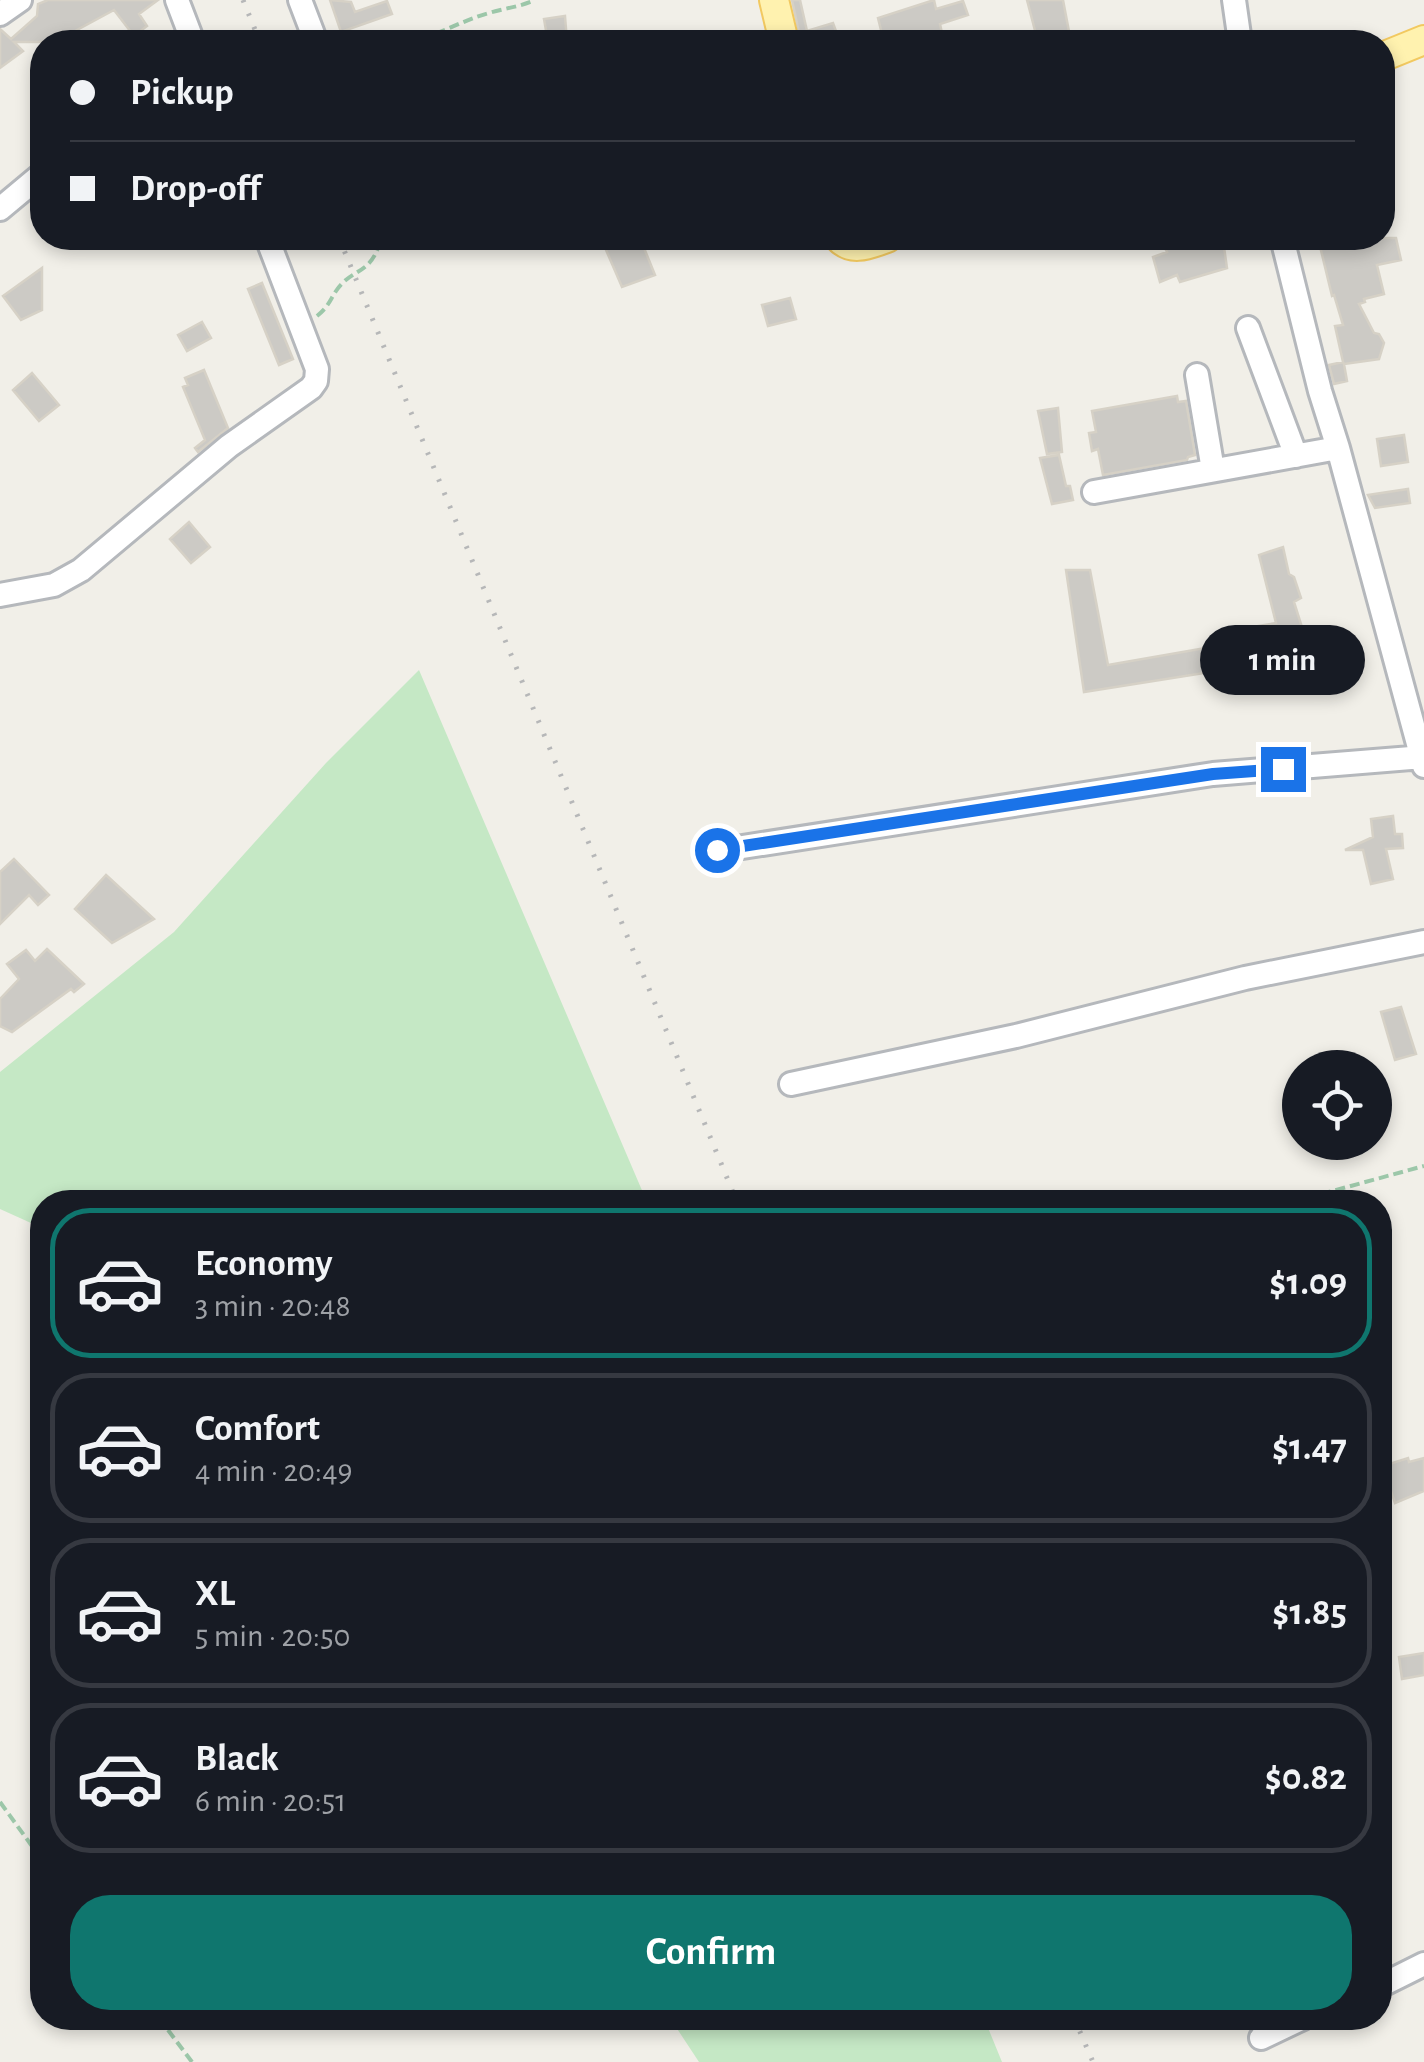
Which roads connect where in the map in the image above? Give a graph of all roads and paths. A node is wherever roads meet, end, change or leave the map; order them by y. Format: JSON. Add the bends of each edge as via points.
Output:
{"nodes":[{"id":1,"x":20,"y":0,"type":"edge"},
{"id":2,"x":177,"y":0,"type":"edge"},
{"id":3,"x":300,"y":0,"type":"edge"},
{"id":4,"x":535,"y":0,"type":"edge"},
{"id":5,"x":774,"y":0,"type":"edge"},
{"id":6,"x":1234,"y":0,"type":"edge"},
{"id":7,"x":0,"y":14,"type":"edge"},
{"id":8,"x":188,"y":30,"type":"edge"},
{"id":9,"x":311,"y":30,"type":"edge"},
{"id":10,"x":451,"y":30,"type":"edge"},
{"id":11,"x":781,"y":30,"type":"edge"},
{"id":12,"x":1238,"y":30,"type":"edge"},
{"id":13,"x":1424,"y":40,"type":"edge"},
{"id":14,"x":1395,"y":52,"type":"edge"},
{"id":15,"x":30,"y":184,"type":"edge"},
{"id":16,"x":0,"y":209,"type":"edge"},
{"id":17,"x":272,"y":250,"type":"edge"},
{"id":18,"x":378,"y":250,"type":"edge"},
{"id":19,"x":1285,"y":250,"type":"edge"},
{"id":20,"x":302,"y":328,"type":"junction"},
{"id":21,"x":1248,"y":328,"type":"dead end"},
{"id":22,"x":1197,"y":375,"type":"dead end"},
{"id":23,"x":1338,"y":448,"type":"junction"},
{"id":24,"x":1296,"y":456,"type":"junction"},
{"id":25,"x":1213,"y":470,"type":"junction"},
{"id":26,"x":1094,"y":492,"type":"dead end"},
{"id":27,"x":0,"y":595,"type":"edge"},
{"id":28,"x":1423,"y":757,"type":"edge"},
{"id":29,"x":1424,"y":766,"type":"edge"},
{"id":30,"x":717,"y":850,"type":"dead end"},
{"id":31,"x":1424,"y":942,"type":"edge"},
{"id":32,"x":791,"y":1084,"type":"dead end"},
{"id":33,"x":1424,"y":1166,"type":"edge"},
{"id":34,"x":1336,"y":1190,"type":"edge"},
{"id":35,"x":0,"y":1802,"type":"edge"},
{"id":36,"x":30,"y":1843,"type":"edge"},
{"id":37,"x":1424,"y":1964,"type":"edge"},
{"id":38,"x":1392,"y":1980,"type":"edge"},
{"id":39,"x":168,"y":2030,"type":"edge"},
{"id":40,"x":1278,"y":2030,"type":"edge"},
{"id":41,"x":1261,"y":2038,"type":"dead end"},
{"id":42,"x":192,"y":2062,"type":"edge"}],
"edges":[{"from":1,"to":7,"type":"street"},
{"from":2,"to":8,"type":"street"},
{"from":3,"to":9,"type":"street"},
{"from":4,"to":10,"type":"path"},
{"from":5,"to":11,"type":"main road"},
{"from":6,"to":12,"type":"street"},
{"from":13,"to":14,"type":"main road"},
{"from":15,"to":16,"type":"street"},
{"from":17,"to":20,"type":"street"},
{"from":18,"to":20,"type":"path"},
{"from":19,"to":23,"type":"street"},
{"from":20,"to":27,"type":"street","via":[[317,369],[312,388],[229,446],[81,570],[54,584]]},
{"from":21,"to":24,"type":"street"},
{"from":22,"to":25,"type":"street"},
{"from":23,"to":24,"type":"street"},
{"from":23,"to":28,"type":"street"},
{"from":24,"to":25,"type":"street"},
{"from":25,"to":26,"type":"street"},
{"from":28,"to":29,"type":"street"},
{"from":28,"to":30,"type":"street","via":[[1213,774]]},
{"from":31,"to":32,"type":"street"},
{"from":33,"to":34,"type":"path"},
{"from":35,"to":36,"type":"path"},
{"from":37,"to":38,"type":"street"},
{"from":39,"to":42,"type":"path"},
{"from":40,"to":41,"type":"street"}]}
